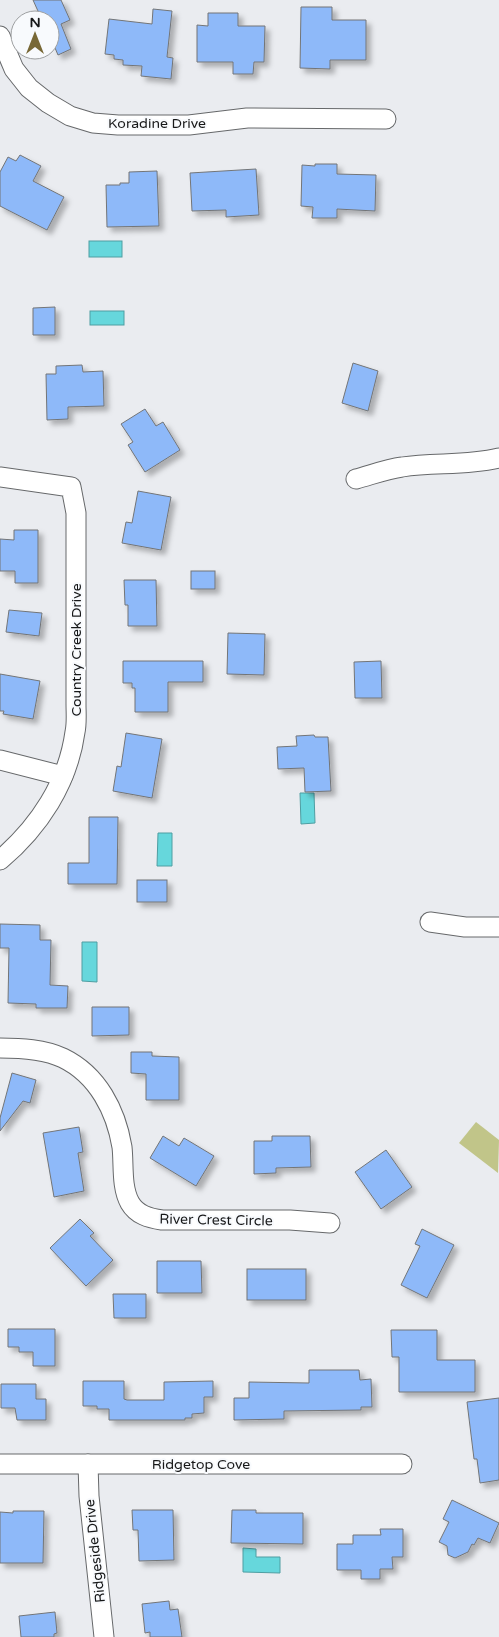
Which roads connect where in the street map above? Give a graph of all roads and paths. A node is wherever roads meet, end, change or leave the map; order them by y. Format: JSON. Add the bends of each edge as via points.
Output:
{"nodes":[{"id":1,"x":0,"y":36,"type":"edge"},
{"id":2,"x":386,"y":119,"type":"dead end"},
{"id":3,"x":499,"y":458,"type":"edge"},
{"id":4,"x":0,"y":478,"type":"edge"},
{"id":5,"x":356,"y":479,"type":"dead end"},
{"id":6,"x":0,"y":760,"type":"edge"},
{"id":7,"x":63,"y":776,"type":"junction"},
{"id":8,"x":0,"y":860,"type":"edge"},
{"id":9,"x":430,"y":922,"type":"dead end"},
{"id":10,"x":499,"y":928,"type":"edge"},
{"id":11,"x":0,"y":1048,"type":"edge"},
{"id":12,"x":330,"y":1223,"type":"dead end"},
{"id":13,"x":0,"y":1464,"type":"edge"},
{"id":14,"x":88,"y":1464,"type":"junction"},
{"id":15,"x":402,"y":1464,"type":"dead end"},
{"id":16,"x":104,"y":1637,"type":"edge"}],
"edges":[{"from":1,"to":2,"type":"street","name":"Koradine Drive","via":[[14,69],[29,88],[48,104],[93,123],[189,126],[247,118]]},
{"from":3,"to":5,"type":"street","via":[[400,467]]},
{"from":4,"to":7,"type":"street","name":"Country Creek Drive","via":[[71,487],[76,513],[76,730]]},
{"from":6,"to":7,"type":"street"},
{"from":7,"to":8,"type":"street","name":"Country Creek Drive","via":[[34,827]]},
{"from":9,"to":10,"type":"street","via":[[465,928]]},
{"from":11,"to":12,"type":"street","name":"River Crest Circle","via":[[42,1052],[64,1059],[98,1087],[111,1106],[118,1127],[126,1194],[134,1210],[142,1216],[162,1220]]},
{"from":13,"to":14,"type":"street","name":"Ridgetop Cove"},
{"from":14,"to":15,"type":"street","name":"Ridgetop Cove"},
{"from":14,"to":16,"type":"street","name":"Ridgeside Drive"}]}
